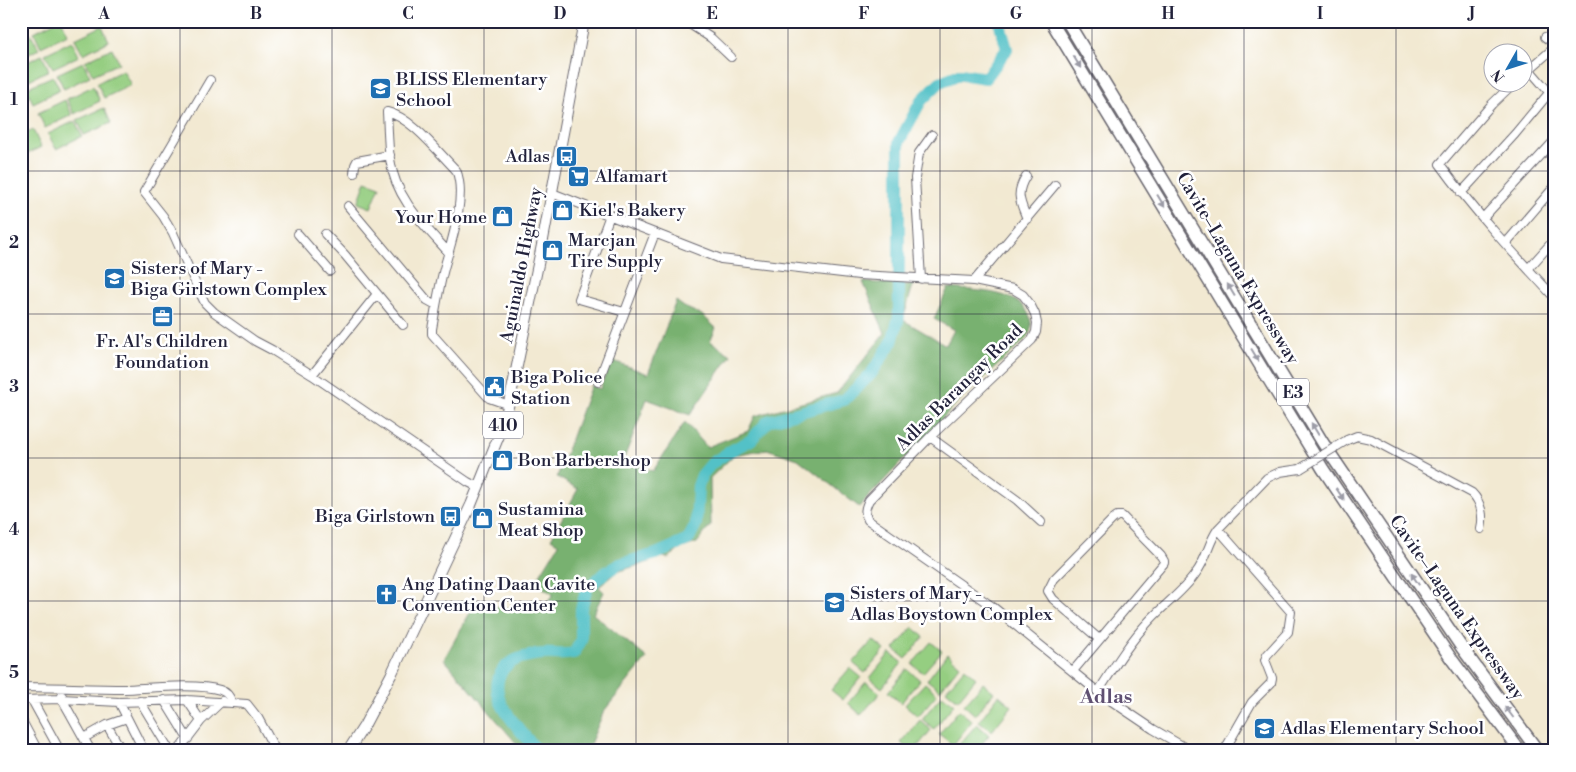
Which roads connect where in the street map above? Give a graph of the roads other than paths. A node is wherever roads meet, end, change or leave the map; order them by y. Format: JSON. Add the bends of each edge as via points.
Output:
{"nodes":[{"id":1,"x":584,"y":21,"type":"edge"},
{"id":2,"x":685,"y":21,"type":"edge"},
{"id":3,"x":1051,"y":21,"type":"edge"},
{"id":4,"x":1067,"y":21,"type":"edge"},
{"id":5,"x":1545,"y":37,"type":"dead end"},
{"id":6,"x":1555,"y":46,"type":"edge"},
{"id":7,"x":731,"y":57,"type":"dead end"},
{"id":8,"x":1534,"y":65,"type":"edge"},
{"id":9,"x":1534,"y":79,"type":"edge"},
{"id":10,"x":210,"y":80,"type":"dead end"},
{"id":11,"x":1505,"y":92,"type":"edge"},
{"id":12,"x":1549,"y":93,"type":"junction"},
{"id":13,"x":1555,"y":99,"type":"edge"},
{"id":14,"x":932,"y":135,"type":"dead end"},
{"id":15,"x":1555,"y":140,"type":"edge"},
{"id":16,"x":390,"y":155,"type":"junction"},
{"id":17,"x":354,"y":173,"type":"dead end"},
{"id":18,"x":1026,"y":176,"type":"dead end"},
{"id":19,"x":1055,"y":185,"type":"dead end"},
{"id":20,"x":1555,"y":186,"type":"edge"},
{"id":21,"x":552,"y":193,"type":"junction"},
{"id":22,"x":1461,"y":193,"type":"junction"},
{"id":23,"x":348,"y":206,"type":"dead end"},
{"id":24,"x":610,"y":215,"type":"junction"},
{"id":25,"x":1483,"y":218,"type":"junction"},
{"id":26,"x":1027,"y":219,"type":"junction"},
{"id":27,"x":655,"y":233,"type":"junction"},
{"id":28,"x":298,"y":234,"type":"dead end"},
{"id":29,"x":325,"y":234,"type":"dead end"},
{"id":30,"x":1555,"y":239,"type":"edge"},
{"id":31,"x":1506,"y":243,"type":"junction"},
{"id":32,"x":449,"y":253,"type":"junction"},
{"id":33,"x":1528,"y":269,"type":"junction"},
{"id":34,"x":330,"y":271,"type":"dead end"},
{"id":35,"x":921,"y":279,"type":"junction"},
{"id":36,"x":974,"y":281,"type":"junction"},
{"id":37,"x":377,"y":294,"type":"junction"},
{"id":38,"x":1555,"y":296,"type":"edge"},
{"id":39,"x":436,"y":305,"type":"junction"},
{"id":40,"x":624,"y":312,"type":"junction"},
{"id":41,"x":403,"y":325,"type":"dead end"},
{"id":42,"x":312,"y":375,"type":"junction"},
{"id":43,"x":598,"y":382,"type":"dead end"},
{"id":44,"x":509,"y":405,"type":"junction"},
{"id":45,"x":930,"y":437,"type":"junction"},
{"id":46,"x":478,"y":487,"type":"junction"},
{"id":47,"x":1041,"y":522,"type":"dead end"},
{"id":48,"x":1218,"y":529,"type":"junction"},
{"id":49,"x":1481,"y":529,"type":"dead end"},
{"id":50,"x":1099,"y":639,"type":"junction"},
{"id":51,"x":1073,"y":671,"type":"junction"},
{"id":52,"x":21,"y":687,"type":"edge"},
{"id":53,"x":62,"y":687,"type":"junction"},
{"id":54,"x":1098,"y":692,"type":"junction"},
{"id":55,"x":62,"y":699,"type":"junction"},
{"id":56,"x":21,"y":700,"type":"edge"},
{"id":57,"x":32,"y":700,"type":"junction"},
{"id":58,"x":164,"y":700,"type":"junction"},
{"id":59,"x":187,"y":700,"type":"junction"},
{"id":60,"x":140,"y":701,"type":"junction"},
{"id":61,"x":222,"y":701,"type":"junction"},
{"id":62,"x":119,"y":702,"type":"junction"},
{"id":63,"x":232,"y":703,"type":"junction"},
{"id":64,"x":127,"y":718,"type":"junction"},
{"id":65,"x":21,"y":719,"type":"edge"},
{"id":66,"x":201,"y":721,"type":"junction"},
{"id":67,"x":107,"y":725,"type":"junction"},
{"id":68,"x":84,"y":738,"type":"junction"},
{"id":69,"x":188,"y":739,"type":"junction"},
{"id":70,"x":1188,"y":750,"type":"edge"},
{"id":71,"x":38,"y":751,"type":"edge"},
{"id":72,"x":60,"y":751,"type":"edge"},
{"id":73,"x":91,"y":751,"type":"edge"},
{"id":74,"x":122,"y":751,"type":"edge"},
{"id":75,"x":144,"y":751,"type":"edge"},
{"id":76,"x":170,"y":751,"type":"edge"},
{"id":77,"x":178,"y":751,"type":"edge"},
{"id":78,"x":276,"y":751,"type":"edge"},
{"id":79,"x":348,"y":751,"type":"edge"},
{"id":80,"x":1224,"y":751,"type":"edge"},
{"id":81,"x":1520,"y":751,"type":"edge"},
{"id":82,"x":1538,"y":751,"type":"edge"}],
"edges":[{"from":1,"to":21,"type":"main road","name":"Aguinaldo Highway","number":"410"},
{"from":2,"to":7,"type":"street","via":[[711,38]]},
{"from":3,"to":81,"type":"highway","name":"Cavite–Laguna Expressway","number":"E3","one_way":true,"via":[[1323,469],[1450,657]]},
{"from":82,"to":4,"type":"highway","name":"Cavite–Laguna Expressway","number":"E3","one_way":true,"via":[[1462,648],[1323,443]]},
{"from":5,"to":6,"type":"street"},
{"from":6,"to":8,"type":"street"},
{"from":9,"to":12,"type":"street"},
{"from":10,"to":42,"type":"street","via":[[144,192],[173,233],[205,303],[255,341]]},
{"from":11,"to":22,"type":"street","via":[[1440,164]]},
{"from":12,"to":13,"type":"street"},
{"from":12,"to":22,"type":"street"},
{"from":14,"to":35,"type":"street","via":[[919,153],[915,178]]},
{"from":15,"to":25,"type":"street"},
{"from":16,"to":17,"type":"street","via":[[357,161]]},
{"from":16,"to":32,"type":"street","via":[[401,195]]},
{"from":16,"to":32,"type":"street","via":[[386,112],[408,122],[456,170],[460,196]]},
{"from":18,"to":26,"type":"street","via":[[1019,195]]},
{"from":19,"to":26,"type":"street"},
{"from":20,"to":31,"type":"street"},
{"from":21,"to":24,"type":"street","name":"Adlas Barangay Road"},
{"from":21,"to":44,"type":"main road","name":"Aguinaldo Highway","number":"410"},
{"from":22,"to":25,"type":"street"},
{"from":23,"to":39,"type":"street","via":[[427,300]]},
{"from":24,"to":27,"type":"street","name":"Adlas Barangay Road"},
{"from":24,"to":40,"type":"street","via":[[579,299]]},
{"from":25,"to":31,"type":"street"},
{"from":26,"to":36,"type":"street"},
{"from":27,"to":35,"type":"street","name":"Adlas Barangay Road","via":[[721,259]]},
{"from":27,"to":40,"type":"street"},
{"from":28,"to":34,"type":"street"},
{"from":29,"to":37,"type":"street"},
{"from":30,"to":33,"type":"street"},
{"from":31,"to":33,"type":"street"},
{"from":32,"to":39,"type":"street"},
{"from":33,"to":38,"type":"street"},
{"from":35,"to":36,"type":"street","name":"Adlas Barangay Road"},
{"from":36,"to":45,"type":"street","name":"Adlas Barangay Road","via":[[1013,289],[1023,296],[1035,314],[1036,332],[1032,340]]},
{"from":37,"to":41,"type":"street"},
{"from":37,"to":42,"type":"street"},
{"from":39,"to":44,"type":"street","via":[[432,334],[489,398]]},
{"from":40,"to":43,"type":"street"},
{"from":42,"to":46,"type":"street"},
{"from":44,"to":46,"type":"main road","name":"Aguinaldo Highway","number":"410"},
{"from":45,"to":47,"type":"street","via":[[1018,500]]},
{"from":45,"to":51,"type":"street","name":"Adlas Barangay Road","via":[[869,500],[865,514],[868,520],[993,607]]},
{"from":46,"to":79,"type":"main road","name":"Aguinaldo Highway","number":"410","via":[[388,681]]},
{"from":48,"to":49,"type":"street","bridge":true,"via":[[1267,478],[1300,469],[1356,436],[1372,439],[1472,493],[1480,504]]},
{"from":48,"to":54,"type":"street","via":[[1195,576],[1149,620]]},
{"from":48,"to":80,"type":"street","via":[[1291,612],[1288,632],[1265,660],[1271,683],[1252,702]]},
{"from":50,"to":50,"type":"street","via":[[1052,599],[1048,591],[1054,579],[1106,525],[1122,516],[1164,561]]},
{"from":50,"to":51,"type":"street"},
{"from":51,"to":54,"type":"street","name":"Adlas Barangay Road"},
{"from":52,"to":53,"type":"street"},
{"from":53,"to":55,"type":"street"},
{"from":53,"to":63,"type":"street","via":[[200,687],[225,692]]},
{"from":54,"to":70,"type":"street","name":"Adlas Barangay Road"},
{"from":55,"to":57,"type":"street"},
{"from":55,"to":62,"type":"street"},
{"from":55,"to":68,"type":"street"},
{"from":56,"to":57,"type":"street"},
{"from":57,"to":72,"type":"street"},
{"from":58,"to":59,"type":"street"},
{"from":58,"to":60,"type":"street"},
{"from":58,"to":69,"type":"street"},
{"from":59,"to":61,"type":"street"},
{"from":59,"to":66,"type":"street"},
{"from":60,"to":62,"type":"street"},
{"from":60,"to":76,"type":"street"},
{"from":61,"to":63,"type":"street"},
{"from":61,"to":66,"type":"street"},
{"from":62,"to":64,"type":"street"},
{"from":63,"to":78,"type":"street","via":[[246,704],[253,710]]},
{"from":64,"to":67,"type":"street"},
{"from":64,"to":75,"type":"street"},
{"from":65,"to":71,"type":"street"},
{"from":66,"to":69,"type":"street"},
{"from":67,"to":68,"type":"street"},
{"from":67,"to":74,"type":"street"},
{"from":68,"to":73,"type":"street"},
{"from":69,"to":77,"type":"street"}]}
